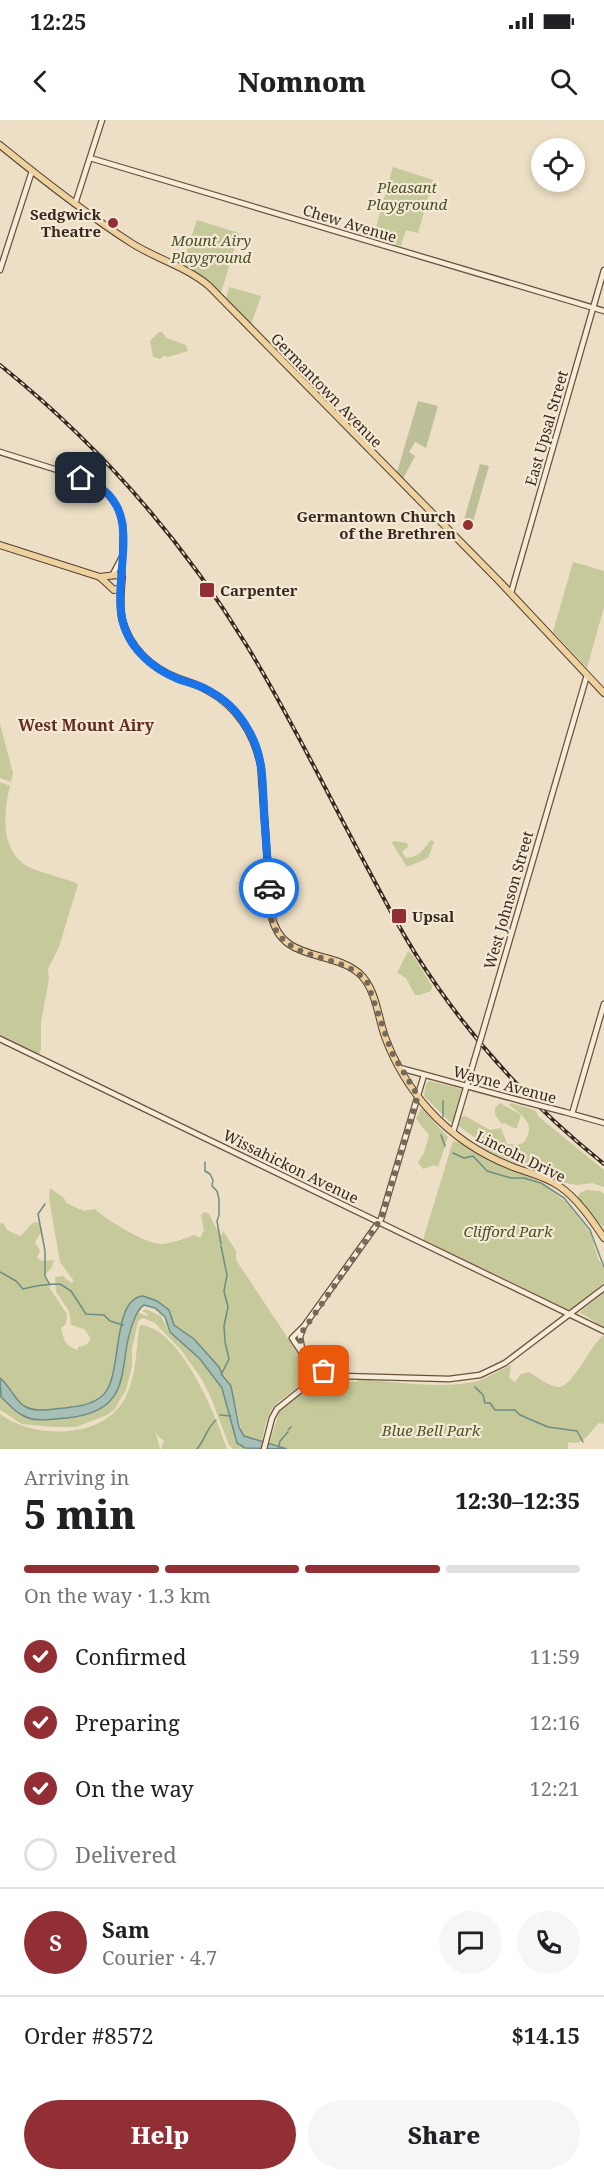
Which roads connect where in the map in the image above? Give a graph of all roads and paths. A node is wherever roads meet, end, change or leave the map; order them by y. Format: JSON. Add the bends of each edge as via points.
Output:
{"nodes":[{"id":1,"x":102,"y":120,"type":"edge"},
{"id":2,"x":0,"y":145,"type":"edge"},
{"id":3,"x":90,"y":158,"type":"junction"},
{"id":4,"x":32,"y":171,"type":"junction"},
{"id":5,"x":75,"y":204,"type":"junction"},
{"id":6,"x":0,"y":270,"type":"edge"},
{"id":7,"x":604,"y":270,"type":"edge"},
{"id":8,"x":593,"y":308,"type":"junction"},
{"id":9,"x":604,"y":311,"type":"edge"},
{"id":10,"x":0,"y":452,"type":"edge"},
{"id":11,"x":0,"y":545,"type":"edge"},
{"id":12,"x":123,"y":555,"type":"junction"},
{"id":13,"x":111,"y":576,"type":"junction"},
{"id":14,"x":100,"y":577,"type":"junction"},
{"id":15,"x":122,"y":577,"type":"junction"},
{"id":16,"x":110,"y":585,"type":"junction"},
{"id":17,"x":121,"y":588,"type":"junction"},
{"id":18,"x":511,"y":593,"type":"junction"},
{"id":19,"x":587,"y":675,"type":"junction"},
{"id":20,"x":604,"y":693,"type":"edge"},
{"id":21,"x":604,"y":1004,"type":"edge"},
{"id":22,"x":0,"y":1039,"type":"edge"},
{"id":23,"x":400,"y":1068,"type":"junction"},
{"id":24,"x":424,"y":1075,"type":"junction"},
{"id":25,"x":466,"y":1086,"type":"junction"},
{"id":26,"x":418,"y":1096,"type":"junction"},
{"id":27,"x":573,"y":1114,"type":"junction"},
{"id":28,"x":604,"y":1123,"type":"edge"},
{"id":29,"x":453,"y":1132,"type":"junction"},
{"id":30,"x":380,"y":1222,"type":"junction"},
{"id":31,"x":604,"y":1238,"type":"edge"},
{"id":32,"x":604,"y":1288,"type":"edge"},
{"id":33,"x":570,"y":1314,"type":"junction"},
{"id":34,"x":304,"y":1326,"type":"junction"},
{"id":35,"x":604,"y":1331,"type":"edge"},
{"id":36,"x":304,"y":1355,"type":"junction"},
{"id":37,"x":321,"y":1368,"type":"junction"},
{"id":38,"x":310,"y":1372,"type":"junction"},
{"id":39,"x":342,"y":1376,"type":"junction"},
{"id":40,"x":317,"y":1380,"type":"junction"},
{"id":41,"x":300,"y":1390,"type":"junction"},
{"id":42,"x":264,"y":1449,"type":"edge"}],
"edges":[{"from":1,"to":3,"type":"street"},
{"from":2,"to":4,"type":"main road","name":"Germantown Avenue"},
{"from":3,"to":5,"type":"street"},
{"from":3,"to":8,"type":"street","name":"Chew Avenue"},
{"from":4,"to":5,"type":"main road","name":"Germantown Avenue"},
{"from":4,"to":6,"type":"street"},
{"from":5,"to":18,"type":"main road","name":"Germantown Avenue","via":[[209,286]]},
{"from":7,"to":8,"type":"street","name":"East Upsal Street"},
{"from":8,"to":9,"type":"street","name":"Chew Avenue"},
{"from":8,"to":18,"type":"street","name":"East Upsal Street"},
{"from":10,"to":12,"type":"street","name":"Lincoln Drive","via":[[86,479],[102,489],[121,515]]},
{"from":11,"to":14,"type":"main road"},
{"from":12,"to":13,"type":"street"},
{"from":12,"to":15,"type":"street","name":"Lincoln Drive"},
{"from":13,"to":14,"type":"main road"},
{"from":13,"to":15,"type":"main road"},
{"from":13,"to":16,"type":"main road"},
{"from":14,"to":16,"type":"main road"},
{"from":15,"to":17,"type":"main road","name":"Lincoln Drive"},
{"from":16,"to":17,"type":"main road","via":[[114,590]]},
{"from":17,"to":23,"type":"main road","name":"Lincoln Drive","via":[[124,625],[139,652],[166,674],[216,695],[249,729],[261,767],[274,926],[293,947],[345,965],[363,978]]},
{"from":18,"to":19,"type":"main road","name":"Germantown Avenue"},
{"from":19,"to":20,"type":"main road","name":"Germantown Avenue"},
{"from":19,"to":25,"type":"street","name":"West Johnson Street"},
{"from":21,"to":27,"type":"street"},
{"from":22,"to":30,"type":"street","name":"Wissahickon Avenue"},
{"from":23,"to":24,"type":"street","name":"Wayne Avenue"},
{"from":23,"to":26,"type":"main road","name":"Lincoln Drive"},
{"from":24,"to":25,"type":"street","name":"Wayne Avenue"},
{"from":24,"to":26,"type":"street"},
{"from":25,"to":27,"type":"street","name":"Wayne Avenue","bridge":true},
{"from":25,"to":29,"type":"street","name":"West Johnson Street"},
{"from":26,"to":29,"type":"main road","name":"Lincoln Drive"},
{"from":26,"to":30,"type":"street"},
{"from":27,"to":28,"type":"street","name":"Wayne Avenue"},
{"from":29,"to":31,"type":"main road","name":"Lincoln Drive","via":[[487,1155],[559,1185]]},
{"from":30,"to":33,"type":"street","name":"Wissahickon Avenue"},
{"from":30,"to":34,"type":"street"},
{"from":32,"to":33,"type":"street"},
{"from":33,"to":35,"type":"street","name":"Wissahickon Avenue"},
{"from":33,"to":39,"type":"street","via":[[505,1363],[476,1376]]},
{"from":34,"to":36,"type":"street","via":[[300,1344]]},
{"from":34,"to":36,"type":"street","via":[[292,1338]]},
{"from":36,"to":37,"type":"street"},
{"from":36,"to":38,"type":"street"},
{"from":37,"to":38,"type":"street","via":[[314,1366]]},
{"from":37,"to":39,"type":"street"},
{"from":37,"to":40,"type":"street","via":[[324,1375]]},
{"from":38,"to":40,"type":"street","via":[[311,1378]]},
{"from":38,"to":41,"type":"street"},
{"from":39,"to":40,"type":"street"},
{"from":40,"to":41,"type":"street"},
{"from":41,"to":42,"type":"street","via":[[272,1418]]}]}
